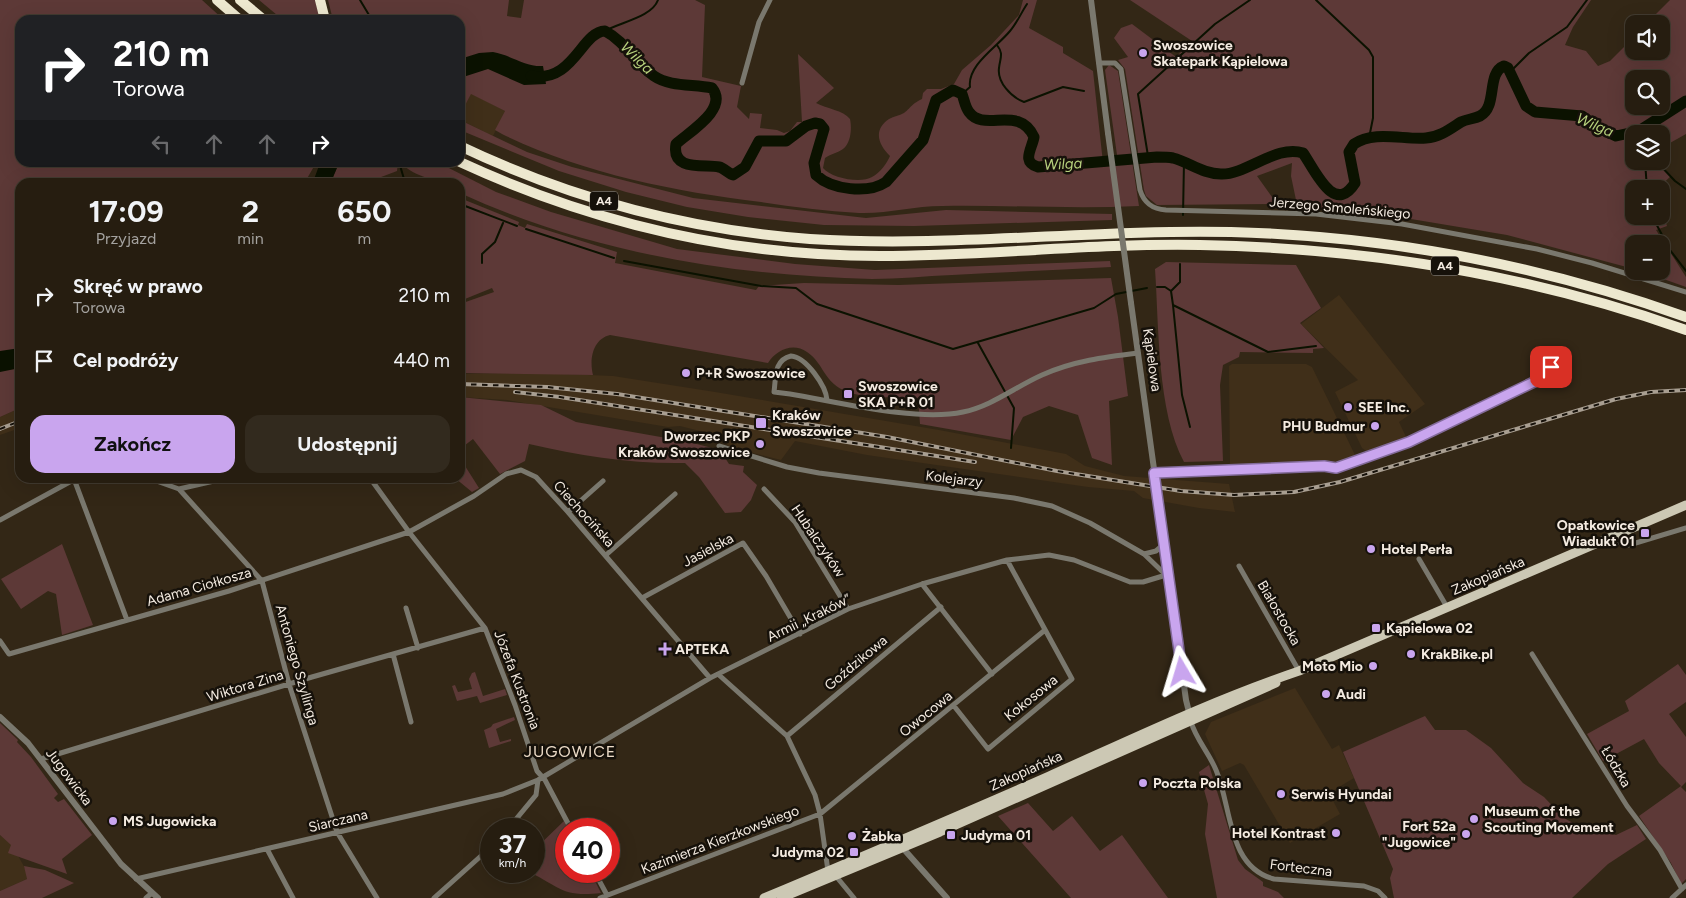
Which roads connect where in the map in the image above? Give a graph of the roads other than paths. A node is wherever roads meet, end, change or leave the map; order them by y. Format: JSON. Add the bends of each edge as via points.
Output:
{"nodes":[{"id":1,"x":217,"y":0,"type":"edge"},
{"id":2,"x":240,"y":0,"type":"edge"},
{"id":3,"x":320,"y":0,"type":"edge"},
{"id":4,"x":770,"y":0,"type":"edge"},
{"id":5,"x":1091,"y":0,"type":"edge"},
{"id":6,"x":234,"y":15,"type":"edge"},
{"id":7,"x":258,"y":15,"type":"edge"},
{"id":8,"x":324,"y":15,"type":"edge"},
{"id":9,"x":1099,"y":63,"type":"junction"},
{"id":10,"x":742,"y":84,"type":"dead end"},
{"id":11,"x":465,"y":148,"type":"edge"},
{"id":12,"x":465,"y":164,"type":"edge"},
{"id":13,"x":1686,"y":292,"type":"edge"},
{"id":14,"x":1686,"y":317,"type":"edge"},
{"id":15,"x":1686,"y":330,"type":"edge"},
{"id":16,"x":1138,"y":353,"type":"junction"},
{"id":17,"x":1556,"y":361,"type":"dead end"},
{"id":18,"x":827,"y":400,"type":"junction"},
{"id":19,"x":719,"y":446,"type":"dead end"},
{"id":20,"x":1154,"y":473,"type":"junction"},
{"id":21,"x":603,"y":481,"type":"dead end"},
{"id":22,"x":67,"y":483,"type":"edge"},
{"id":23,"x":78,"y":483,"type":"edge"},
{"id":24,"x":164,"y":483,"type":"edge"},
{"id":25,"x":204,"y":483,"type":"edge"},
{"id":26,"x":374,"y":483,"type":"edge"},
{"id":27,"x":179,"y":488,"type":"junction"},
{"id":28,"x":764,"y":489,"type":"dead end"},
{"id":29,"x":676,"y":494,"type":"dead end"},
{"id":30,"x":1686,"y":505,"type":"edge"},
{"id":31,"x":568,"y":512,"type":"junction"},
{"id":32,"x":0,"y":520,"type":"edge"},
{"id":33,"x":1686,"y":528,"type":"edge"},
{"id":34,"x":409,"y":532,"type":"junction"},
{"id":35,"x":1616,"y":536,"type":"junction"},
{"id":36,"x":1164,"y":544,"type":"junction"},
{"id":37,"x":1144,"y":554,"type":"junction"},
{"id":38,"x":606,"y":555,"type":"junction"},
{"id":39,"x":1419,"y":558,"type":"dead end"},
{"id":40,"x":1007,"y":560,"type":"junction"},
{"id":41,"x":1239,"y":566,"type":"dead end"},
{"id":42,"x":1167,"y":576,"type":"junction"},
{"id":43,"x":262,"y":581,"type":"junction"},
{"id":44,"x":922,"y":584,"type":"junction"},
{"id":45,"x":642,"y":598,"type":"junction"},
{"id":46,"x":940,"y":607,"type":"junction"},
{"id":47,"x":406,"y":608,"type":"dead end"},
{"id":48,"x":1448,"y":608,"type":"junction"},
{"id":49,"x":848,"y":609,"type":"junction"},
{"id":50,"x":127,"y":620,"type":"junction"},
{"id":51,"x":485,"y":628,"type":"junction"},
{"id":52,"x":1045,"y":630,"type":"junction"},
{"id":53,"x":800,"y":634,"type":"junction"},
{"id":54,"x":0,"y":641,"type":"edge"},
{"id":55,"x":418,"y":648,"type":"junction"},
{"id":56,"x":393,"y":654,"type":"junction"},
{"id":57,"x":1532,"y":654,"type":"dead end"},
{"id":58,"x":1299,"y":670,"type":"junction"},
{"id":59,"x":992,"y":674,"type":"junction"},
{"id":60,"x":719,"y":675,"type":"junction"},
{"id":61,"x":710,"y":678,"type":"junction"},
{"id":62,"x":289,"y":684,"type":"junction"},
{"id":63,"x":954,"y":706,"type":"junction"},
{"id":64,"x":0,"y":716,"type":"edge"},
{"id":65,"x":1190,"y":717,"type":"junction"},
{"id":66,"x":411,"y":722,"type":"dead end"},
{"id":67,"x":787,"y":736,"type":"junction"},
{"id":68,"x":41,"y":759,"type":"junction"},
{"id":69,"x":540,"y":778,"type":"junction"},
{"id":70,"x":820,"y":814,"type":"junction"},
{"id":71,"x":517,"y":818,"type":"edge"},
{"id":72,"x":564,"y":818,"type":"edge"},
{"id":73,"x":336,"y":832,"type":"junction"},
{"id":74,"x":900,"y":844,"type":"junction"},
{"id":75,"x":267,"y":849,"type":"junction"},
{"id":76,"x":480,"y":857,"type":"edge"},
{"id":77,"x":831,"y":873,"type":"junction"},
{"id":78,"x":136,"y":879,"type":"junction"},
{"id":79,"x":600,"y":883,"type":"edge"},
{"id":80,"x":1684,"y":887,"type":"edge"},
{"id":81,"x":152,"y":893,"type":"junction"},
{"id":82,"x":607,"y":895,"type":"junction"},
{"id":83,"x":146,"y":898,"type":"edge"},
{"id":84,"x":158,"y":898,"type":"edge"},
{"id":85,"x":293,"y":898,"type":"edge"},
{"id":86,"x":377,"y":898,"type":"edge"},
{"id":87,"x":434,"y":898,"type":"edge"},
{"id":88,"x":600,"y":898,"type":"edge"},
{"id":89,"x":764,"y":898,"type":"edge"},
{"id":90,"x":781,"y":898,"type":"edge"},
{"id":91,"x":854,"y":898,"type":"edge"},
{"id":92,"x":947,"y":898,"type":"edge"},
{"id":93,"x":1385,"y":898,"type":"edge"},
{"id":94,"x":1672,"y":898,"type":"edge"}],
"edges":[{"from":1,"to":6,"type":"highway"},
{"from":2,"to":7,"type":"highway"},
{"from":3,"to":8,"type":"highway"},
{"from":4,"to":10,"type":"street","via":[[759,22]]},
{"from":5,"to":9,"type":"street","name":"Kąpielowa"},
{"from":9,"to":13,"type":"street","name":"Jerzego Smoleńskiego","via":[[1111,62],[1121,69],[1142,196],[1148,205],[1158,210],[1316,214],[1402,224],[1538,249]]},
{"from":9,"to":16,"type":"street","name":"Kąpielowa","bridge":true},
{"from":11,"to":14,"type":"highway","number":"A4","via":[[596,199],[656,215],[741,231],[872,241],[1203,232],[1342,239],[1516,267],[1613,292]]},
{"from":12,"to":15,"type":"highway","number":"A4","via":[[535,194],[598,215],[734,245],[880,256],[1196,245],[1316,250],[1404,260],[1513,279],[1608,304]]},
{"from":16,"to":18,"type":"street","via":[[1068,364],[980,407],[944,415]]},
{"from":16,"to":20,"type":"street","name":"Kąpielowa"},
{"from":17,"to":20,"type":"street","via":[[1536,381],[1464,417],[1409,442],[1336,468]]},
{"from":18,"to":18,"type":"street","via":[[774,392],[779,363],[787,357],[796,356],[802,360],[826,392]]},
{"from":19,"to":37,"type":"street","name":"Kolejarzy","via":[[818,473],[1036,502],[1077,516]]},
{"from":20,"to":36,"type":"street","name":"Kąpielowa"},
{"from":21,"to":31,"type":"street"},
{"from":22,"to":32,"type":"street"},
{"from":23,"to":50,"type":"street"},
{"from":24,"to":27,"type":"street"},
{"from":25,"to":27,"type":"street"},
{"from":26,"to":34,"type":"street","name":"Józefa Kustronia"},
{"from":27,"to":43,"type":"street","name":"Antoniego Szyllinga"},
{"from":28,"to":49,"type":"street","name":"Hubalczyków","via":[[795,522]]},
{"from":29,"to":38,"type":"street"},
{"from":30,"to":35,"type":"main road","name":"Zakopiańska"},
{"from":31,"to":34,"type":"street","name":"Ciechocińska","via":[[531,473],[515,470]]},
{"from":31,"to":38,"type":"street","name":"Ciechocińska"},
{"from":33,"to":35,"type":"street","via":[[1629,545],[1620,543]]},
{"from":34,"to":43,"type":"street","name":"Adama Ciołkosza"},
{"from":34,"to":51,"type":"street","name":"Józefa Kustronia"},
{"from":35,"to":48,"type":"main road","name":"Zakopiańska"},
{"from":36,"to":37,"type":"street","via":[[1156,551]]},
{"from":36,"to":42,"type":"street","name":"Kąpielowa"},
{"from":37,"to":42,"type":"street","name":"Kolejarzy"},
{"from":38,"to":45,"type":"street","name":"Ciechocińska"},
{"from":39,"to":48,"type":"street"},
{"from":40,"to":42,"type":"street","name":"Armii „Kraków”","via":[[1057,556],[1130,582]]},
{"from":40,"to":44,"type":"street","name":"Armii „Kraków”"},
{"from":40,"to":52,"type":"street","name":"Kokosowa"},
{"from":41,"to":58,"type":"street","name":"Białostocka"},
{"from":42,"to":65,"type":"street","name":"Kąpielowa"},
{"from":43,"to":50,"type":"street","name":"Adama Ciołkosza"},
{"from":43,"to":62,"type":"street","name":"Antoniego Szyllinga"},
{"from":44,"to":46,"type":"street"},
{"from":44,"to":49,"type":"street","name":"Armii „Kraków”"},
{"from":45,"to":53,"type":"street","name":"Jasielska","via":[[743,543]]},
{"from":45,"to":61,"type":"street","name":"Ciechocińska"},
{"from":46,"to":59,"type":"street"},
{"from":46,"to":67,"type":"street","name":"Goździkowa"},
{"from":47,"to":55,"type":"street"},
{"from":48,"to":58,"type":"main road","name":"Zakopiańska"},
{"from":49,"to":53,"type":"street","name":"Armii „Kraków”"},
{"from":50,"to":54,"type":"street","name":"Adama Ciołkosza","via":[[9,654]]},
{"from":51,"to":55,"type":"street","name":"Wiktora Zina"},
{"from":51,"to":69,"type":"street","name":"Józefa Kustronia","via":[[516,705]]},
{"from":52,"to":59,"type":"street","name":"Owocowa"},
{"from":52,"to":63,"type":"street","name":"Kokosowa","via":[[1072,679],[988,749]]},
{"from":53,"to":60,"type":"street","name":"Armii „Kraków”"},
{"from":55,"to":56,"type":"street","name":"Wiktora Zina"},
{"from":56,"to":62,"type":"street","name":"Wiktora Zina"},
{"from":56,"to":66,"type":"street"},
{"from":57,"to":80,"type":"street","name":"Łódzka","via":[[1626,806]]},
{"from":58,"to":65,"type":"main road","name":"Zakopiańska"},
{"from":59,"to":63,"type":"street","name":"Owocowa"},
{"from":60,"to":61,"type":"street","name":"Armii „Kraków”"},
{"from":60,"to":67,"type":"street"},
{"from":61,"to":69,"type":"street","name":"Armii „Kraków”"},
{"from":62,"to":68,"type":"street","name":"Wiktora Zina"},
{"from":62,"to":73,"type":"street","name":"Antoniego Szyllinga"},
{"from":63,"to":70,"type":"street","name":"Owocowa"},
{"from":64,"to":68,"type":"street","name":"Jugowicka"},
{"from":65,"to":74,"type":"main road","name":"Zakopiańska"},
{"from":65,"to":93,"type":"street","name":"Forteczna","via":[[1217,771],[1238,848],[1251,868],[1274,879],[1371,887]]},
{"from":67,"to":70,"type":"street","via":[[815,795]]},
{"from":68,"to":78,"type":"street","name":"Jugowicka","via":[[106,846]]},
{"from":69,"to":71,"type":"street","via":[[536,796]]},
{"from":69,"to":72,"type":"street","name":"Józefa Kustronia"},
{"from":69,"to":73,"type":"street","name":"Siarczana","via":[[503,794],[462,805]]},
{"from":70,"to":77,"type":"street"},
{"from":70,"to":82,"type":"street","name":"Kazimierza Kierzkowskiego"},
{"from":73,"to":75,"type":"street","name":"Siarczana"},
{"from":73,"to":86,"type":"street","name":"Antoniego Szyllinga"},
{"from":74,"to":77,"type":"main road","name":"Zakopiańska"},
{"from":74,"to":92,"type":"street"},
{"from":75,"to":78,"type":"street","name":"Siarczana"},
{"from":75,"to":85,"type":"street"},
{"from":76,"to":87,"type":"street"},
{"from":77,"to":89,"type":"main road","name":"Zakopiańska"},
{"from":77,"to":90,"type":"main road","name":"Zakopiańska"},
{"from":77,"to":91,"type":"street"},
{"from":78,"to":81,"type":"street","name":"Jugowicka"},
{"from":79,"to":82,"type":"street"},
{"from":80,"to":94,"type":"street"},
{"from":81,"to":83,"type":"street"},
{"from":81,"to":84,"type":"street","name":"Jugowicka"},
{"from":82,"to":88,"type":"street","name":"Kazimierza Kierzkowskiego"}]}
